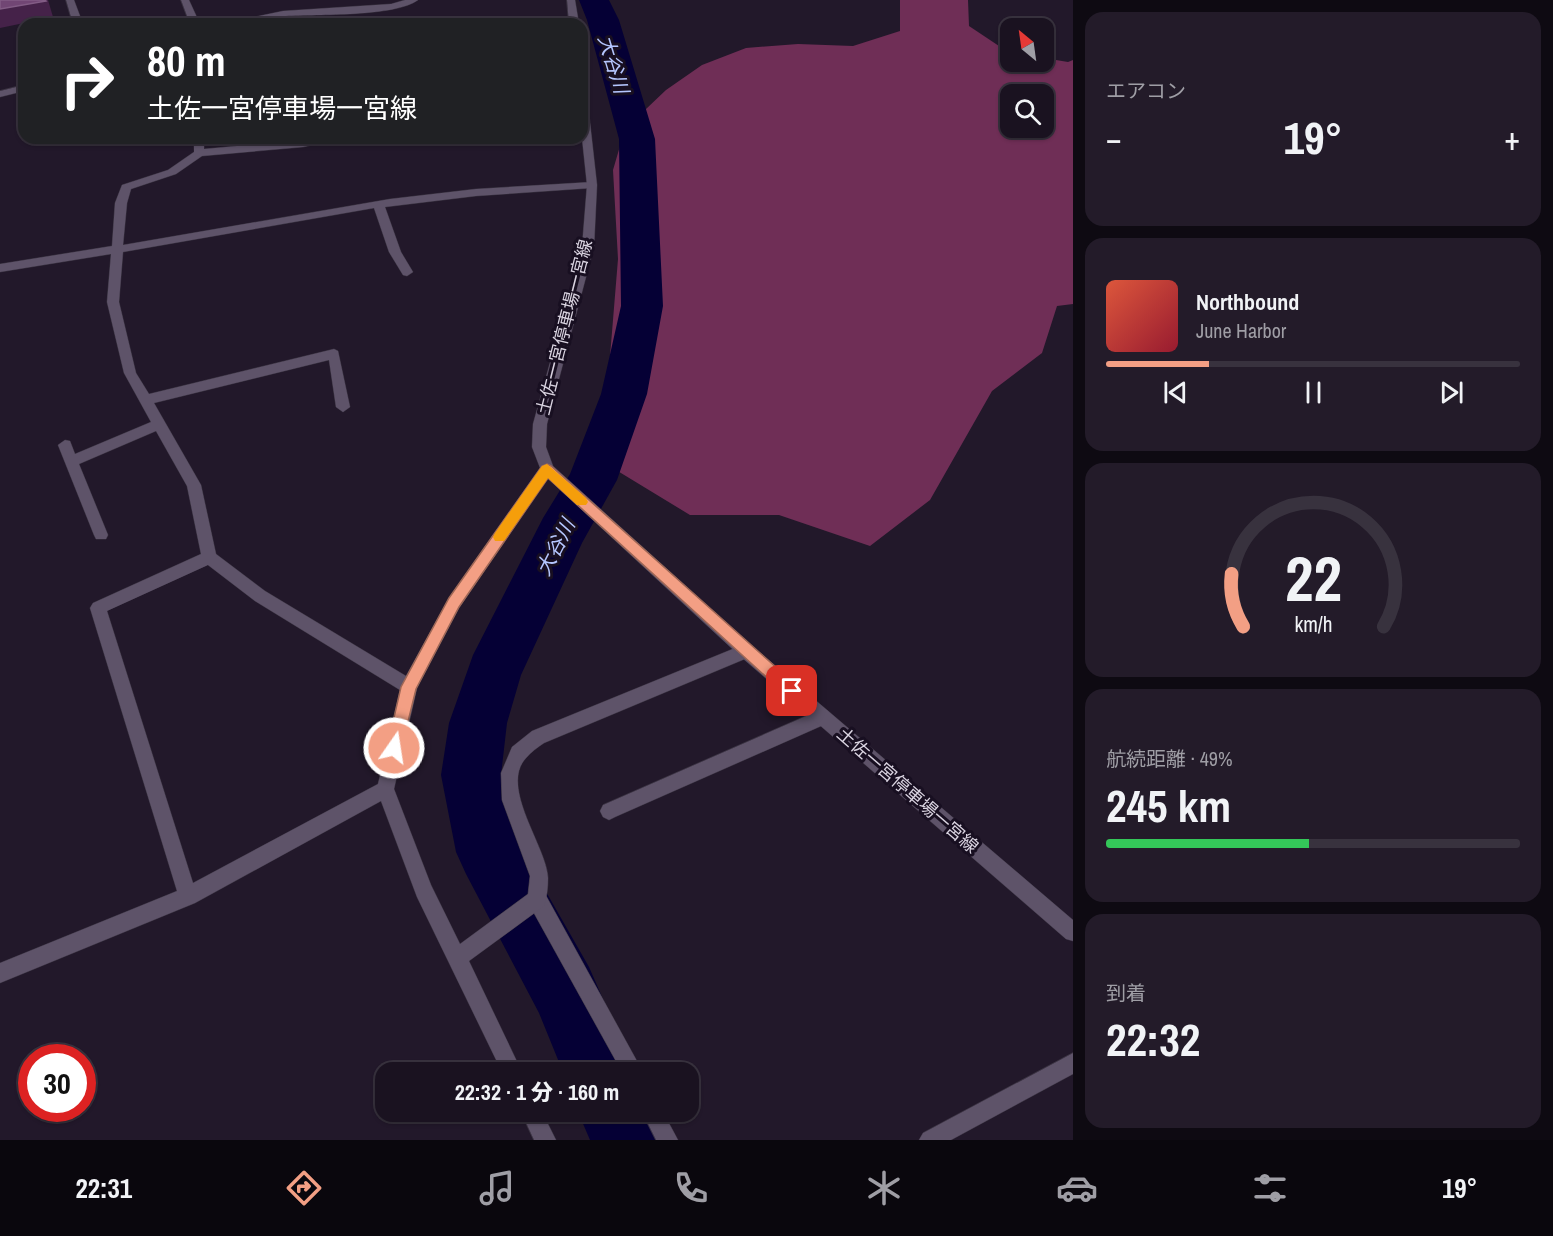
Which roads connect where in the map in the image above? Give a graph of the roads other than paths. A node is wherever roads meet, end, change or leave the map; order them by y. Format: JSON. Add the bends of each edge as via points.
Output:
{"nodes":[{"id":1,"x":70,"y":0,"type":"edge"},
{"id":2,"x":185,"y":0,"type":"edge"},
{"id":3,"x":414,"y":0,"type":"edge"},
{"id":4,"x":572,"y":0,"type":"edge"},
{"id":5,"x":326,"y":5,"type":"edge"},
{"id":6,"x":76,"y":18,"type":"edge"},
{"id":7,"x":192,"y":18,"type":"edge"},
{"id":8,"x":260,"y":18,"type":"edge"},
{"id":9,"x":574,"y":18,"type":"edge"},
{"id":10,"x":18,"y":90,"type":"edge"},
{"id":11,"x":0,"y":94,"type":"edge"},
{"id":12,"x":199,"y":144,"type":"edge"},
{"id":13,"x":303,"y":144,"type":"edge"},
{"id":14,"x":587,"y":144,"type":"edge"},
{"id":15,"x":199,"y":153,"type":"junction"},
{"id":16,"x":592,"y":185,"type":"junction"},
{"id":17,"x":379,"y":206,"type":"junction"},
{"id":18,"x":116,"y":251,"type":"junction"},
{"id":19,"x":0,"y":268,"type":"edge"},
{"id":20,"x":407,"y":272,"type":"dead end"},
{"id":21,"x":145,"y":400,"type":"junction"},
{"id":22,"x":343,"y":407,"type":"dead end"},
{"id":23,"x":160,"y":424,"type":"junction"},
{"id":24,"x":65,"y":445,"type":"dead end"},
{"id":25,"x":72,"y":461,"type":"junction"},
{"id":26,"x":548,"y":470,"type":"junction"},
{"id":27,"x":101,"y":535,"type":"dead end"},
{"id":28,"x":208,"y":557,"type":"junction"},
{"id":29,"x":746,"y":651,"type":"junction"},
{"id":30,"x":409,"y":687,"type":"junction"},
{"id":31,"x":822,"y":717,"type":"junction"},
{"id":32,"x":385,"y":789,"type":"junction"},
{"id":33,"x":609,"y":811,"type":"dead end"},
{"id":34,"x":188,"y":896,"type":"junction"},
{"id":35,"x":537,"y":899,"type":"junction"},
{"id":36,"x":1073,"y":932,"type":"edge"},
{"id":37,"x":457,"y":958,"type":"junction"},
{"id":38,"x":0,"y":973,"type":"edge"},
{"id":39,"x":507,"y":1062,"type":"edge"},
{"id":40,"x":627,"y":1062,"type":"edge"},
{"id":41,"x":1073,"y":1064,"type":"edge"},
{"id":42,"x":536,"y":1122,"type":"edge"},
{"id":43,"x":657,"y":1122,"type":"edge"},
{"id":44,"x":545,"y":1140,"type":"edge"},
{"id":45,"x":667,"y":1140,"type":"edge"},
{"id":46,"x":930,"y":1140,"type":"edge"}],
"edges":[{"from":1,"to":6,"type":"street"},
{"from":2,"to":7,"type":"street"},
{"from":3,"to":5,"type":"street","via":[[392,7]]},
{"from":4,"to":9,"type":"street"},
{"from":5,"to":8,"type":"street"},
{"from":10,"to":11,"type":"street"},
{"from":12,"to":15,"type":"street"},
{"from":13,"to":15,"type":"street"},
{"from":14,"to":16,"type":"street","name":"土佐一宮停車場一宮線"},
{"from":15,"to":18,"type":"street","via":[[172,172],[126,187],[120,203]]},
{"from":16,"to":17,"type":"street","via":[[461,193]]},
{"from":16,"to":26,"type":"street","name":"土佐一宮停車場一宮線","via":[[588,247],[540,424],[539,447]]},
{"from":17,"to":18,"type":"street"},
{"from":17,"to":20,"type":"street","via":[[395,252]]},
{"from":18,"to":19,"type":"street"},
{"from":18,"to":21,"type":"street","via":[[113,302],[129,373]]},
{"from":21,"to":22,"type":"street","via":[[334,354]]},
{"from":21,"to":23,"type":"street"},
{"from":23,"to":25,"type":"street"},
{"from":23,"to":28,"type":"street","via":[[194,484]]},
{"from":24,"to":25,"type":"street"},
{"from":25,"to":27,"type":"street"},
{"from":26,"to":29,"type":"street","name":"土佐一宮停車場一宮線"},
{"from":26,"to":30,"type":"street","via":[[454,603]]},
{"from":28,"to":30,"type":"street","via":[[260,596]]},
{"from":28,"to":34,"type":"street","via":[[98,608]]},
{"from":29,"to":31,"type":"street","name":"土佐一宮停車場一宮線"},
{"from":29,"to":35,"type":"street","via":[[538,737],[518,753],[510,773],[511,800],[539,876]]},
{"from":30,"to":32,"type":"street"},
{"from":31,"to":33,"type":"street"},
{"from":31,"to":36,"type":"street","name":"土佐一宮停車場一宮線"},
{"from":32,"to":34,"type":"street"},
{"from":32,"to":37,"type":"street","via":[[424,890]]},
{"from":34,"to":38,"type":"street"},
{"from":35,"to":37,"type":"street"},
{"from":35,"to":40,"type":"street"},
{"from":37,"to":39,"type":"street"},
{"from":41,"to":46,"type":"street"},
{"from":42,"to":44,"type":"street"},
{"from":43,"to":45,"type":"street"}]}
